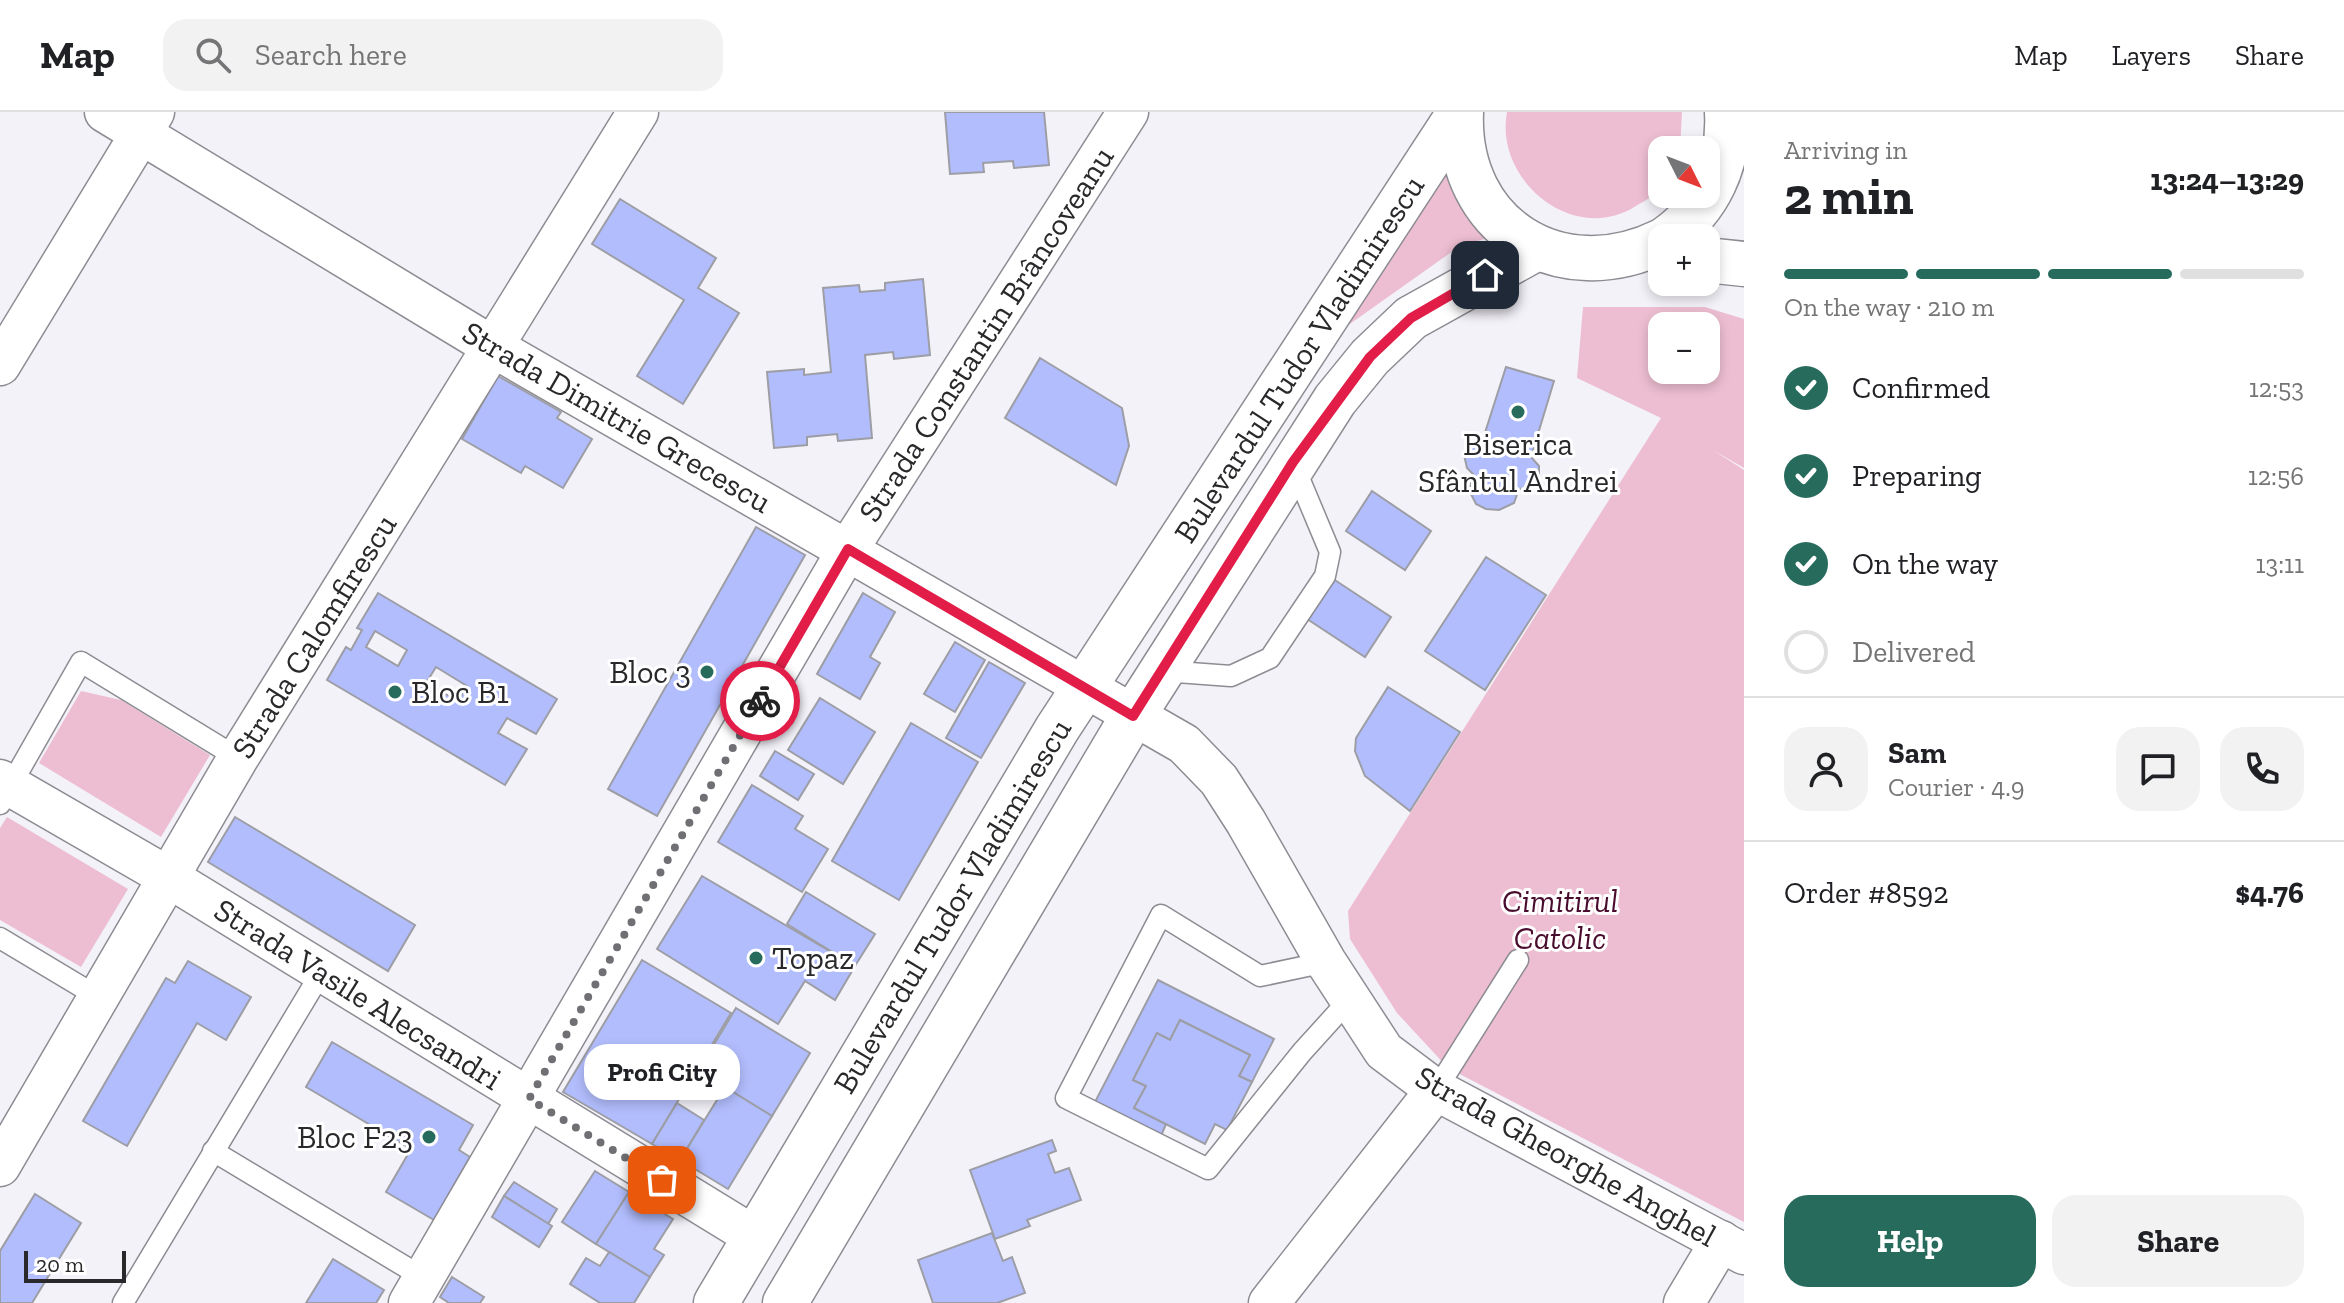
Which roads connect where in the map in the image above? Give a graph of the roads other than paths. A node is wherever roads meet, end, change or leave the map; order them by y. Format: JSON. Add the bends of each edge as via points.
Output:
{"nodes":[{"id":1,"x":105,"y":112,"type":"edge"},
{"id":2,"x":638,"y":112,"type":"edge"},
{"id":3,"x":1128,"y":112,"type":"edge"},
{"id":4,"x":1460,"y":112,"type":"edge"},
{"id":5,"x":1730,"y":112,"type":"edge"},
{"id":6,"x":148,"y":123,"type":"edge"},
{"id":7,"x":1744,"y":141,"type":"edge"},
{"id":8,"x":1682,"y":224,"type":"edge"},
{"id":9,"x":1537,"y":248,"type":"junction"},
{"id":10,"x":1648,"y":248,"type":"edge"},
{"id":11,"x":1648,"y":259,"type":"edge"},
{"id":12,"x":1585,"y":260,"type":"junction"},
{"id":13,"x":1720,"y":261,"type":"edge"},
{"id":14,"x":1744,"y":264,"type":"edge"},
{"id":15,"x":493,"y":347,"type":"junction"},
{"id":16,"x":0,"y":365,"type":"edge"},
{"id":17,"x":1293,"y":462,"type":"junction"},
{"id":18,"x":848,"y":549,"type":"junction"},
{"id":19,"x":1163,"y":671,"type":"junction"},
{"id":20,"x":1085,"y":688,"type":"junction"},
{"id":21,"x":1133,"y":716,"type":"junction"},
{"id":22,"x":238,"y":758,"type":"junction"},
{"id":23,"x":3,"y":790,"type":"edge"},
{"id":24,"x":168,"y":877,"type":"junction"},
{"id":25,"x":0,"y":938,"type":"edge"},
{"id":26,"x":1518,"y":960,"type":"dead end"},
{"id":27,"x":1326,"y":962,"type":"junction"},
{"id":28,"x":321,"y":973,"type":"junction"},
{"id":29,"x":100,"y":998,"type":"junction"},
{"id":30,"x":1350,"y":999,"type":"junction"},
{"id":31,"x":1436,"y":1090,"type":"junction"},
{"id":32,"x":529,"y":1099,"type":"junction"},
{"id":33,"x":213,"y":1151,"type":"junction"},
{"id":34,"x":0,"y":1166,"type":"edge"},
{"id":35,"x":755,"y":1237,"type":"junction"},
{"id":36,"x":1733,"y":1248,"type":"edge"},
{"id":37,"x":416,"y":1291,"type":"edge"},
{"id":38,"x":123,"y":1303,"type":"edge"},
{"id":39,"x":716,"y":1303,"type":"edge"},
{"id":40,"x":785,"y":1303,"type":"edge"},
{"id":41,"x":1269,"y":1303,"type":"edge"},
{"id":42,"x":1684,"y":1303,"type":"edge"}],
"edges":[{"from":1,"to":6,"type":"street","name":"Strada Dimitrie Grecescu"},
{"from":2,"to":15,"type":"street","name":"Strada Calomfirescu"},
{"from":3,"to":18,"type":"street","name":"Strada Constantin Brâncoveanu"},
{"from":4,"to":9,"type":"main road","via":[[1471,180],[1498,220]]},
{"from":4,"to":20,"type":"main road","name":"Bulevardul Tudor Vladimirescu"},
{"from":5,"to":7,"type":"main road"},
{"from":5,"to":8,"type":"main road","via":[[1716,183]]},
{"from":6,"to":15,"type":"street","name":"Strada Dimitrie Grecescu"},
{"from":6,"to":16,"type":"street"},
{"from":9,"to":12,"type":"main road"},
{"from":9,"to":17,"type":"main road","name":"Bulevardul Tudor Vladimirescu","via":[[1411,318],[1370,357]]},
{"from":10,"to":12,"type":"main road"},
{"from":11,"to":12,"type":"main road"},
{"from":13,"to":14,"type":"main road"},
{"from":15,"to":18,"type":"street","name":"Strada Dimitrie Grecescu"},
{"from":15,"to":22,"type":"street","name":"Strada Calomfirescu"},
{"from":17,"to":19,"type":"main road","name":"Bulevardul Tudor Vladimirescu"},
{"from":17,"to":19,"type":"lane","via":[[1330,552],[1325,576],[1270,658],[1231,676]]},
{"from":18,"to":20,"type":"street","name":"Strada Dimitrie Grecescu"},
{"from":18,"to":32,"type":"street","name":"Strada Constantin Brâncoveanu"},
{"from":19,"to":21,"type":"main road","name":"Bulevardul Tudor Vladimirescu"},
{"from":20,"to":21,"type":"street","name":"Strada Dimitrie Grecescu"},
{"from":20,"to":35,"type":"main road","name":"Bulevardul Tudor Vladimirescu"},
{"from":21,"to":27,"type":"street","name":"Strada Gheorghe Anghel","via":[[1184,744],[1219,780]]},
{"from":21,"to":40,"type":"main road","name":"Bulevardul Tudor Vladimirescu"},
{"from":22,"to":23,"type":"lane","via":[[81,662]]},
{"from":22,"to":24,"type":"street","name":"Strada Calomfirescu"},
{"from":23,"to":24,"type":"street","name":"Strada Vasile Alecsandri"},
{"from":24,"to":28,"type":"street","name":"Strada Vasile Alecsandri"},
{"from":24,"to":29,"type":"street","name":"Strada Calomfirescu"},
{"from":25,"to":29,"type":"lane"},
{"from":26,"to":31,"type":"lane"},
{"from":27,"to":30,"type":"street","name":"Strada Gheorghe Anghel"},
{"from":27,"to":30,"type":"lane","via":[[1260,976],[1161,915],[1066,1098],[1208,1169]]},
{"from":28,"to":32,"type":"street","name":"Strada Vasile Alecsandri"},
{"from":28,"to":33,"type":"lane"},
{"from":29,"to":34,"type":"street","name":"Strada Calomfirescu"},
{"from":30,"to":31,"type":"street","name":"Strada Gheorghe Anghel","via":[[1384,1051]]},
{"from":31,"to":36,"type":"street","name":"Strada Gheorghe Anghel"},
{"from":31,"to":41,"type":"street"},
{"from":32,"to":35,"type":"street","name":"Strada Vasile Alecsandri"},
{"from":32,"to":37,"type":"street","name":"Strada Constantin Brâncoveanu"},
{"from":33,"to":37,"type":"lane"},
{"from":33,"to":38,"type":"lane"},
{"from":35,"to":39,"type":"main road","name":"Bulevardul Tudor Vladimirescu"},
{"from":36,"to":42,"type":"street"}]}
